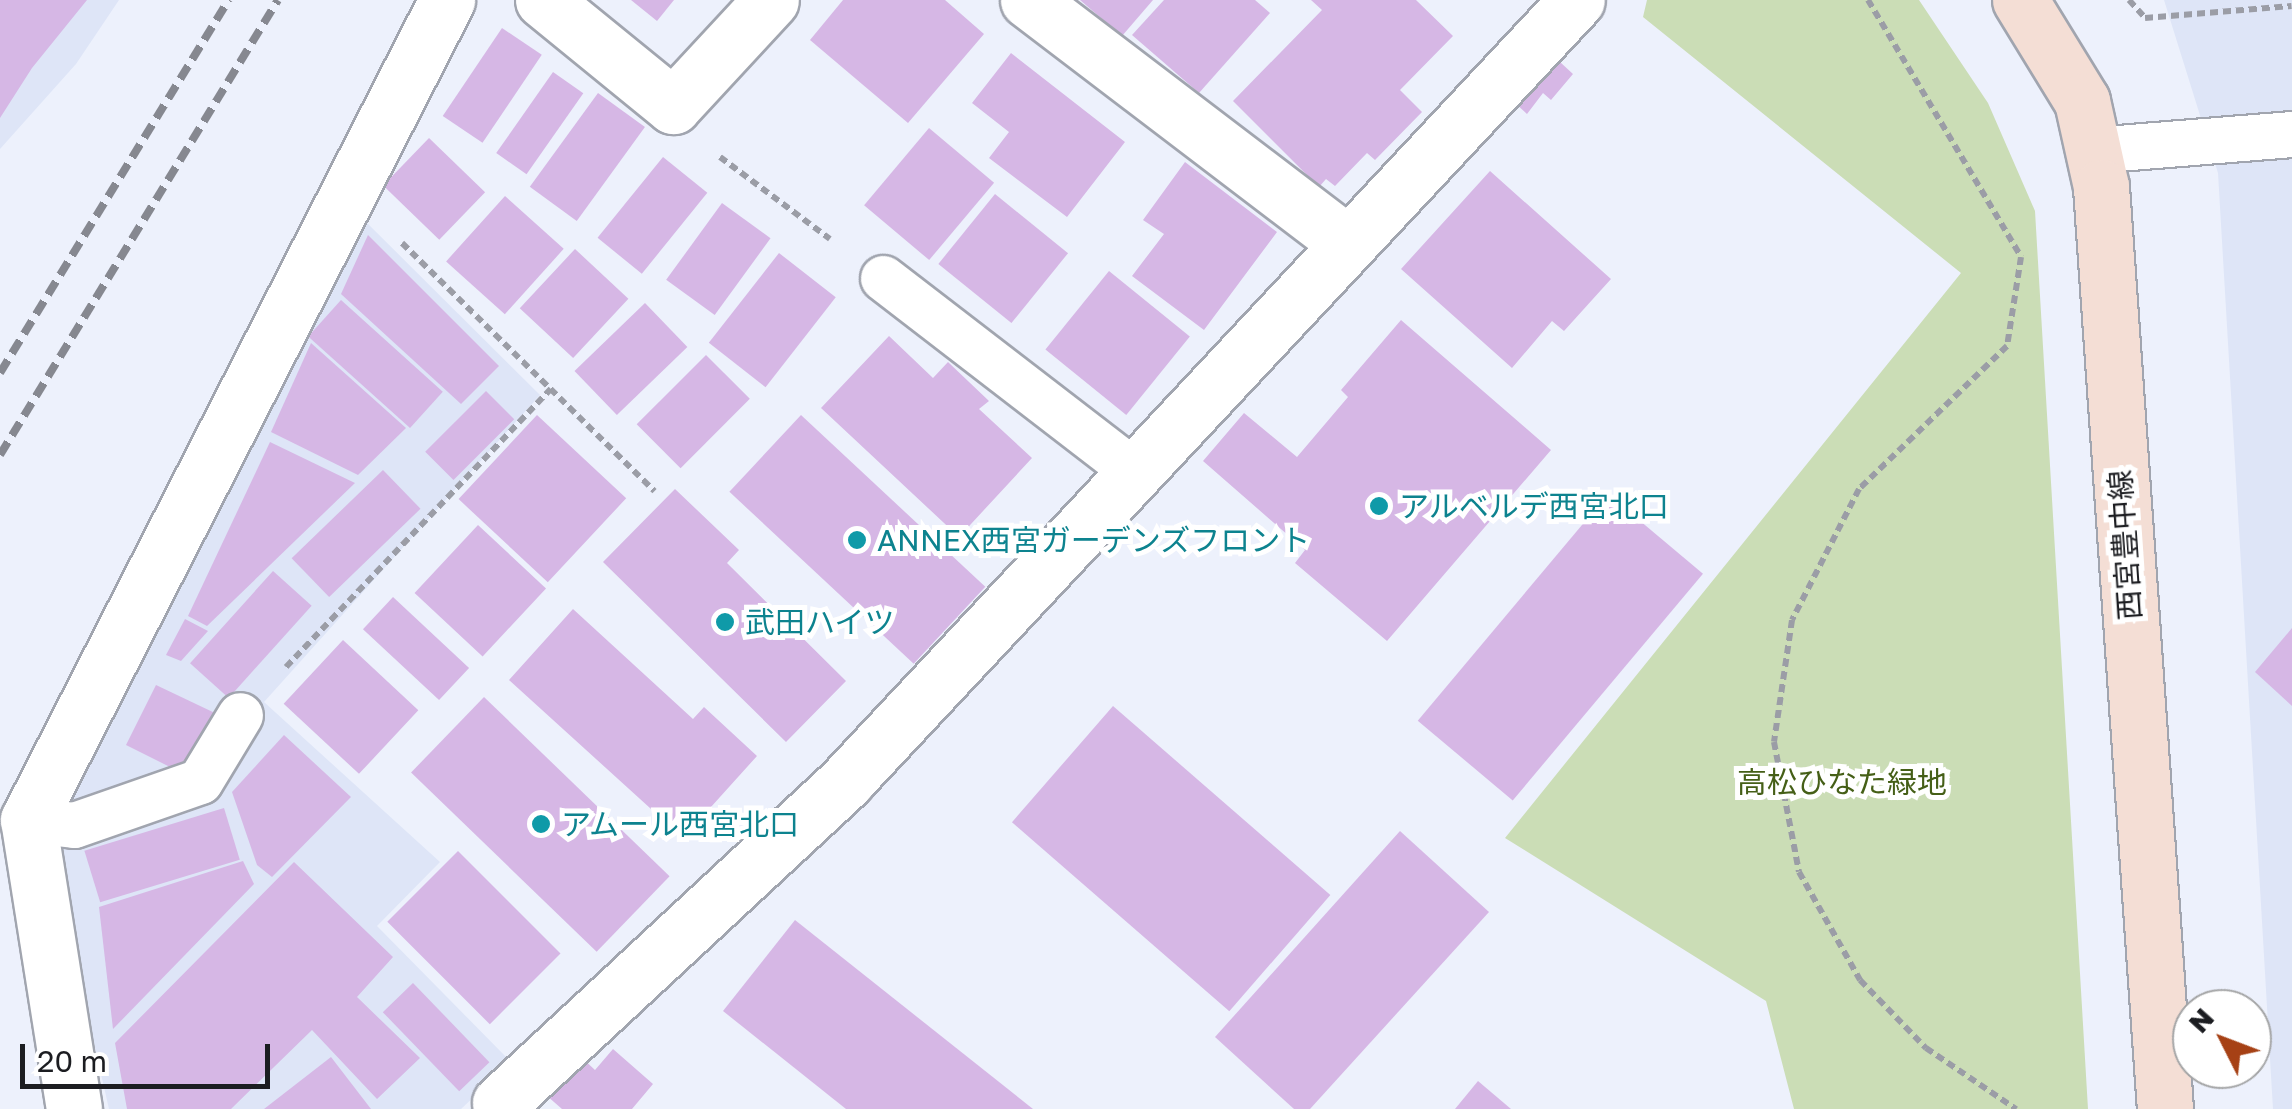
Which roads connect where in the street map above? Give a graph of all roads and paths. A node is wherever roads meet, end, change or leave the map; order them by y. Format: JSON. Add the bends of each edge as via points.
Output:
{"nodes":[{"id":1,"x":447,"y":0,"type":"edge"},
{"id":2,"x":544,"y":0,"type":"edge"},
{"id":3,"x":771,"y":0,"type":"edge"},
{"id":4,"x":1028,"y":0,"type":"edge"},
{"id":5,"x":1578,"y":0,"type":"edge"},
{"id":6,"x":1868,"y":0,"type":"edge"},
{"id":7,"x":2020,"y":0,"type":"edge"},
{"id":8,"x":2129,"y":0,"type":"edge"},
{"id":9,"x":2292,"y":6,"type":"edge"},
{"id":10,"x":674,"y":106,"type":"junction"},
{"id":11,"x":2292,"y":134,"type":"edge"},
{"id":12,"x":2093,"y":150,"type":"junction"},
{"id":13,"x":348,"y":189,"type":"junction"},
{"id":14,"x":1347,"y":243,"type":"junction"},
{"id":15,"x":884,"y":278,"type":"joint"},
{"id":16,"x":551,"y":389,"type":"junction"},
{"id":17,"x":1134,"y":471,"type":"junction"},
{"id":18,"x":654,"y":491,"type":"dead end"},
{"id":19,"x":240,"y":715,"type":"joint"},
{"id":20,"x":28,"y":820,"type":"junction"},
{"id":21,"x":503,"y":1106,"type":"edge"},
{"id":22,"x":74,"y":1109,"type":"edge"},
{"id":23,"x":2016,"y":1109,"type":"edge"},
{"id":24,"x":2165,"y":1109,"type":"edge"}],
"edges":[{"from":1,"to":13,"type":"street"},
{"from":2,"to":10,"type":"street"},
{"from":3,"to":10,"type":"street"},
{"from":4,"to":14,"type":"street"},
{"from":5,"to":14,"type":"street"},
{"from":6,"to":23,"type":"path","via":[[2021,257],[2006,346],[1859,489],[1800,603],[1774,742],[1799,872],[1860,980],[1926,1048]]},
{"from":7,"to":12,"type":"main road","name":"西宮豊中線","via":[[2082,101]]},
{"from":8,"to":9,"type":"path","via":[[2145,18]]},
{"from":10,"to":15,"type":"path","via":[[682,129]]},
{"from":11,"to":12,"type":"lane"},
{"from":12,"to":24,"type":"main road","name":"西宮豊中線","via":[[2101,187]]},
{"from":13,"to":16,"type":"path"},
{"from":13,"to":20,"type":"street"},
{"from":14,"to":17,"type":"street"},
{"from":15,"to":17,"type":"lane"},
{"from":16,"to":18,"type":"path"},
{"from":16,"to":19,"type":"path"},
{"from":17,"to":21,"type":"street","via":[[847,780]]},
{"from":19,"to":20,"type":"lane","via":[[200,781],[74,825]]},
{"from":20,"to":22,"type":"street"}]}
